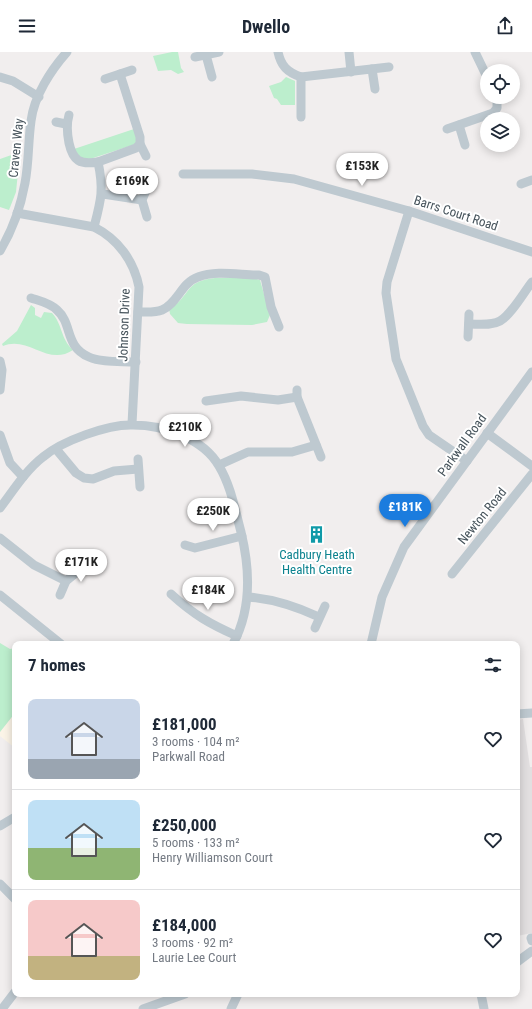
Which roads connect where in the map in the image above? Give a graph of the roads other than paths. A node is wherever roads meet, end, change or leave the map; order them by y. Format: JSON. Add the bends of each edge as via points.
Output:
{"nodes":[{"id":1,"x":67,"y":52,"type":"edge"},
{"id":2,"x":219,"y":52,"type":"edge"},
{"id":3,"x":278,"y":52,"type":"edge"},
{"id":4,"x":348,"y":52,"type":"edge"},
{"id":5,"x":475,"y":52,"type":"edge"},
{"id":6,"x":206,"y":54,"type":"junction"},
{"id":7,"x":195,"y":57,"type":"dead end"},
{"id":8,"x":481,"y":64,"type":"edge"},
{"id":9,"x":389,"y":67,"type":"dead end"},
{"id":10,"x":372,"y":69,"type":"junction"},
{"id":11,"x":132,"y":70,"type":"dead end"},
{"id":12,"x":351,"y":72,"type":"junction"},
{"id":13,"x":120,"y":74,"type":"junction"},
{"id":14,"x":0,"y":76,"type":"edge"},
{"id":15,"x":212,"y":77,"type":"dead end"},
{"id":16,"x":301,"y":77,"type":"junction"},
{"id":17,"x":105,"y":79,"type":"dead end"},
{"id":18,"x":375,"y":89,"type":"dead end"},
{"id":19,"x":39,"y":97,"type":"junction"},
{"id":20,"x":498,"y":104,"type":"edge"},
{"id":21,"x":302,"y":117,"type":"dead end"},
{"id":22,"x":56,"y":122,"type":"dead end"},
{"id":23,"x":459,"y":125,"type":"junction"},
{"id":24,"x":447,"y":129,"type":"dead end"},
{"id":25,"x":140,"y":144,"type":"junction"},
{"id":26,"x":465,"y":145,"type":"dead end"},
{"id":27,"x":146,"y":156,"type":"dead end"},
{"id":28,"x":98,"y":162,"type":"junction"},
{"id":29,"x":183,"y":174,"type":"dead end"},
{"id":30,"x":532,"y":180,"type":"edge"},
{"id":31,"x":521,"y":184,"type":"dead end"},
{"id":32,"x":147,"y":188,"type":"dead end"},
{"id":33,"x":102,"y":194,"type":"junction"},
{"id":34,"x":142,"y":200,"type":"junction"},
{"id":35,"x":409,"y":211,"type":"junction"},
{"id":36,"x":17,"y":212,"type":"junction"},
{"id":37,"x":147,"y":217,"type":"dead end"},
{"id":38,"x":94,"y":227,"type":"junction"},
{"id":39,"x":0,"y":251,"type":"edge"},
{"id":40,"x":532,"y":252,"type":"edge"},
{"id":41,"x":532,"y":282,"type":"edge"},
{"id":42,"x":31,"y":298,"type":"dead end"},
{"id":43,"x":138,"y":312,"type":"junction"},
{"id":44,"x":469,"y":314,"type":"dead end"},
{"id":45,"x":469,"y":324,"type":"junction"},
{"id":46,"x":279,"y":327,"type":"dead end"},
{"id":47,"x":468,"y":337,"type":"dead end"},
{"id":48,"x":0,"y":361,"type":"edge"},
{"id":49,"x":136,"y":362,"type":"junction"},
{"id":50,"x":532,"y":372,"type":"edge"},
{"id":51,"x":0,"y":390,"type":"edge"},
{"id":52,"x":206,"y":401,"type":"dead end"},
{"id":53,"x":132,"y":424,"type":"junction"},
{"id":54,"x":487,"y":433,"type":"junction"},
{"id":55,"x":0,"y":435,"type":"edge"},
{"id":56,"x":316,"y":445,"type":"junction"},
{"id":57,"x":56,"y":449,"type":"junction"},
{"id":58,"x":321,"y":457,"type":"dead end"},
{"id":59,"x":138,"y":459,"type":"dead end"},
{"id":60,"x":467,"y":461,"type":"junction"},
{"id":61,"x":219,"y":465,"type":"junction"},
{"id":62,"x":532,"y":466,"type":"edge"},
{"id":63,"x":138,"y":469,"type":"junction"},
{"id":64,"x":532,"y":474,"type":"edge"},
{"id":65,"x":23,"y":477,"type":"junction"},
{"id":66,"x":140,"y":487,"type":"dead end"},
{"id":67,"x":0,"y":508,"type":"edge"},
{"id":68,"x":242,"y":536,"type":"junction"},
{"id":69,"x":0,"y":538,"type":"edge"},
{"id":70,"x":184,"y":545,"type":"dead end"},
{"id":71,"x":82,"y":561,"type":"dead end"},
{"id":72,"x":452,"y":574,"type":"dead end"},
{"id":73,"x":66,"y":581,"type":"junction"},
{"id":74,"x":171,"y":594,"type":"dead end"},
{"id":75,"x":0,"y":595,"type":"edge"},
{"id":76,"x":60,"y":595,"type":"dead end"},
{"id":77,"x":248,"y":597,"type":"junction"},
{"id":78,"x":325,"y":606,"type":"dead end"},
{"id":79,"x":319,"y":617,"type":"junction"},
{"id":80,"x":315,"y":628,"type":"dead end"},
{"id":81,"x":235,"y":640,"type":"edge"},
{"id":82,"x":57,"y":641,"type":"edge"},
{"id":83,"x":371,"y":641,"type":"edge"},
{"id":84,"x":532,"y":713,"type":"edge"},
{"id":85,"x":520,"y":714,"type":"edge"},
{"id":86,"x":12,"y":819,"type":"edge"},
{"id":87,"x":0,"y":826,"type":"edge"},
{"id":88,"x":0,"y":884,"type":"edge"},
{"id":89,"x":12,"y":896,"type":"edge"},
{"id":90,"x":532,"y":951,"type":"edge"},
{"id":91,"x":520,"y":960,"type":"edge"},
{"id":92,"x":12,"y":995,"type":"edge"},
{"id":93,"x":177,"y":997,"type":"edge"},
{"id":94,"x":237,"y":997,"type":"edge"},
{"id":95,"x":482,"y":997,"type":"edge"},
{"id":96,"x":3,"y":1004,"type":"edge"},
{"id":97,"x":143,"y":1009,"type":"edge"},
{"id":98,"x":231,"y":1009,"type":"edge"},
{"id":99,"x":484,"y":1009,"type":"edge"}],
"edges":[{"from":1,"to":19,"type":"street","name":"Craven Way","via":[[54,66]]},
{"from":2,"to":6,"type":"street"},
{"from":3,"to":16,"type":"street","via":[[285,69]]},
{"from":4,"to":12,"type":"street"},
{"from":5,"to":8,"type":"street"},
{"from":6,"to":7,"type":"street"},
{"from":6,"to":15,"type":"street"},
{"from":9,"to":10,"type":"street"},
{"from":10,"to":12,"type":"street"},
{"from":10,"to":18,"type":"street"},
{"from":11,"to":13,"type":"street"},
{"from":12,"to":16,"type":"street"},
{"from":13,"to":17,"type":"street"},
{"from":13,"to":25,"type":"street"},
{"from":14,"to":19,"type":"street","via":[[13,80]]},
{"from":16,"to":21,"type":"street"},
{"from":19,"to":36,"type":"street","name":"Craven Way","via":[[31,120],[25,183]]},
{"from":20,"to":23,"type":"street","via":[[498,108],[493,113]]},
{"from":22,"to":28,"type":"street","via":[[68,119],[71,154],[78,161]]},
{"from":23,"to":24,"type":"street"},
{"from":23,"to":26,"type":"street"},
{"from":25,"to":27,"type":"street"},
{"from":25,"to":28,"type":"street","via":[[136,148]]},
{"from":28,"to":33,"type":"street"},
{"from":29,"to":35,"type":"street","name":"Barrs Court Road","via":[[281,176]]},
{"from":30,"to":31,"type":"street"},
{"from":32,"to":34,"type":"street"},
{"from":33,"to":34,"type":"street"},
{"from":33,"to":38,"type":"street"},
{"from":34,"to":37,"type":"street"},
{"from":35,"to":40,"type":"street","name":"Barrs Court Road"},
{"from":35,"to":60,"type":"street","via":[[387,282],[386,293],[396,359],[429,435]]},
{"from":36,"to":38,"type":"street","name":"Johnson Drive"},
{"from":36,"to":39,"type":"street","name":"Craven Way"},
{"from":38,"to":43,"type":"street","name":"Johnson Drive","via":[[106,233],[118,244],[133,267],[139,287]]},
{"from":41,"to":45,"type":"street","via":[[500,321],[490,324]]},
{"from":42,"to":49,"type":"street","via":[[56,309],[64,320],[70,340],[83,354],[97,360]]},
{"from":43,"to":46,"type":"street","via":[[163,310],[176,300],[187,283],[197,277],[211,274],[259,275],[265,277],[271,307]]},
{"from":43,"to":49,"type":"street","name":"Johnson Drive"},
{"from":44,"to":45,"type":"street"},
{"from":45,"to":47,"type":"street"},
{"from":48,"to":51,"type":"street"},
{"from":49,"to":53,"type":"street","name":"Johnson Drive"},
{"from":50,"to":54,"type":"street","name":"Parkwall Road"},
{"from":52,"to":56,"type":"street","via":[[241,396],[278,400],[297,394]]},
{"from":53,"to":57,"type":"street","via":[[76,438]]},
{"from":53,"to":61,"type":"street","via":[[168,430],[195,441]]},
{"from":54,"to":60,"type":"street","name":"Parkwall Road"},
{"from":54,"to":62,"type":"street"},
{"from":55,"to":65,"type":"street","via":[[10,463]]},
{"from":56,"to":58,"type":"street"},
{"from":56,"to":61,"type":"street","via":[[292,452],[248,452]]},
{"from":57,"to":63,"type":"street","via":[[76,474],[84,478],[93,479],[114,471]]},
{"from":57,"to":65,"type":"street","via":[[42,457]]},
{"from":59,"to":63,"type":"street"},
{"from":60,"to":83,"type":"street","name":"Parkwall Road","via":[[404,547],[382,597]]},
{"from":61,"to":68,"type":"street","via":[[229,486]]},
{"from":63,"to":66,"type":"street"},
{"from":64,"to":72,"type":"street","name":"Newton Road"},
{"from":65,"to":67,"type":"street"},
{"from":68,"to":70,"type":"street","via":[[195,548]]},
{"from":68,"to":77,"type":"street","via":[[248,568]]},
{"from":69,"to":73,"type":"street","via":[[34,565]]},
{"from":71,"to":73,"type":"street","via":[[76,572]]},
{"from":73,"to":76,"type":"street"},
{"from":74,"to":81,"type":"street","via":[[188,610]]},
{"from":75,"to":82,"type":"street"},
{"from":77,"to":79,"type":"street","via":[[271,599]]},
{"from":77,"to":81,"type":"street"},
{"from":78,"to":79,"type":"street"},
{"from":79,"to":80,"type":"street"},
{"from":84,"to":85,"type":"street"},
{"from":86,"to":87,"type":"street"},
{"from":88,"to":89,"type":"street"},
{"from":90,"to":91,"type":"street"},
{"from":92,"to":96,"type":"street"},
{"from":93,"to":97,"type":"street"},
{"from":94,"to":98,"type":"street"},
{"from":95,"to":99,"type":"street"}]}
